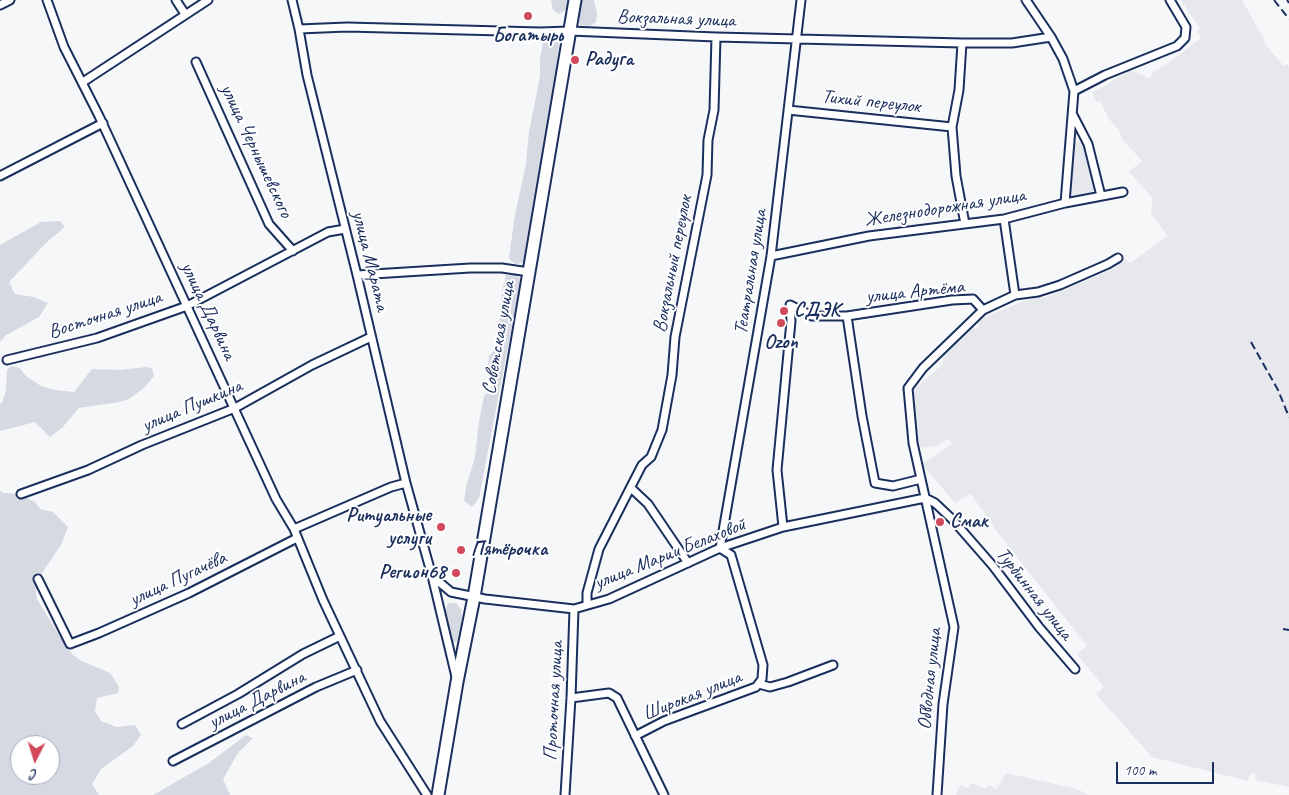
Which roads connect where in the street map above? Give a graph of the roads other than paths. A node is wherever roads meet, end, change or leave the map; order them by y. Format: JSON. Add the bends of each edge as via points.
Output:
{"nodes":[{"id":1,"x":10,"y":0,"type":"edge"},
{"id":2,"x":47,"y":0,"type":"edge"},
{"id":3,"x":176,"y":0,"type":"edge"},
{"id":4,"x":208,"y":0,"type":"edge"},
{"id":5,"x":292,"y":0,"type":"edge"},
{"id":6,"x":575,"y":0,"type":"edge"},
{"id":7,"x":801,"y":0,"type":"edge"},
{"id":8,"x":1026,"y":0,"type":"edge"},
{"id":9,"x":1170,"y":0,"type":"edge"},
{"id":10,"x":0,"y":6,"type":"edge"},
{"id":11,"x":185,"y":14,"type":"junction"},
{"id":12,"x":299,"y":29,"type":"junction"},
{"id":13,"x":570,"y":31,"type":"junction"},
{"id":14,"x":716,"y":37,"type":"junction"},
{"id":15,"x":1051,"y":37,"type":"junction"},
{"id":16,"x":796,"y":38,"type":"junction"},
{"id":17,"x":962,"y":42,"type":"junction"},
{"id":18,"x":196,"y":62,"type":"dead end"},
{"id":19,"x":83,"y":82,"type":"junction"},
{"id":20,"x":1074,"y":91,"type":"junction"},
{"id":21,"x":788,"y":110,"type":"junction"},
{"id":22,"x":1073,"y":114,"type":"junction"},
{"id":23,"x":102,"y":123,"type":"junction"},
{"id":24,"x":952,"y":127,"type":"junction"},
{"id":25,"x":0,"y":176,"type":"edge"},
{"id":26,"x":1122,"y":192,"type":"dead end"},
{"id":27,"x":1101,"y":196,"type":"junction"},
{"id":28,"x":1065,"y":204,"type":"junction"},
{"id":29,"x":1004,"y":219,"type":"junction"},
{"id":30,"x":965,"y":224,"type":"junction"},
{"id":31,"x":345,"y":228,"type":"junction"},
{"id":32,"x":292,"y":251,"type":"junction"},
{"id":33,"x":771,"y":256,"type":"junction"},
{"id":34,"x":1118,"y":258,"type":"dead end"},
{"id":35,"x":529,"y":272,"type":"junction"},
{"id":36,"x":357,"y":275,"type":"junction"},
{"id":37,"x":1015,"y":295,"type":"junction"},
{"id":38,"x":187,"y":306,"type":"junction"},
{"id":39,"x":983,"y":310,"type":"junction"},
{"id":40,"x":847,"y":316,"type":"junction"},
{"id":41,"x":371,"y":337,"type":"junction"},
{"id":42,"x":7,"y":360,"type":"dead end"},
{"id":43,"x":235,"y":408,"type":"junction"},
{"id":44,"x":921,"y":479,"type":"junction"},
{"id":45,"x":406,"y":483,"type":"junction"},
{"id":46,"x":631,"y":488,"type":"junction"},
{"id":47,"x":21,"y":494,"type":"dead end"},
{"id":48,"x":925,"y":498,"type":"junction"},
{"id":49,"x":783,"y":526,"type":"junction"},
{"id":50,"x":294,"y":529,"type":"junction"},
{"id":51,"x":419,"y":530,"type":"joint"},
{"id":52,"x":297,"y":538,"type":"junction"},
{"id":53,"x":720,"y":548,"type":"junction"},
{"id":54,"x":688,"y":563,"type":"junction"},
{"id":55,"x":432,"y":576,"type":"junction"},
{"id":56,"x":38,"y":580,"type":"dead end"},
{"id":57,"x":474,"y":597,"type":"junction"},
{"id":58,"x":588,"y":605,"type":"junction"},
{"id":59,"x":574,"y":609,"type":"junction"},
{"id":60,"x":340,"y":636,"type":"junction"},
{"id":61,"x":833,"y":665,"type":"dead end"},
{"id":62,"x":1074,"y":669,"type":"dead end"},
{"id":63,"x":357,"y":670,"type":"junction"},
{"id":64,"x":457,"y":682,"type":"junction"},
{"id":65,"x":759,"y":684,"type":"junction"},
{"id":66,"x":571,"y":698,"type":"junction"},
{"id":67,"x":182,"y":724,"type":"dead end"},
{"id":68,"x":635,"y":736,"type":"junction"},
{"id":69,"x":173,"y":761,"type":"dead end"},
{"id":70,"x":428,"y":795,"type":"edge"},
{"id":71,"x":438,"y":795,"type":"edge"},
{"id":72,"x":565,"y":795,"type":"edge"},
{"id":73,"x":664,"y":795,"type":"edge"},
{"id":74,"x":937,"y":795,"type":"edge"}],
"edges":[{"from":1,"to":10,"type":"street"},
{"from":2,"to":19,"type":"street","name":"улица Дарвина","via":[[64,48]]},
{"from":3,"to":11,"type":"street"},
{"from":4,"to":11,"type":"street"},
{"from":5,"to":12,"type":"street","name":"улица Марата"},
{"from":6,"to":13,"type":"main road","name":"Советская улица"},
{"from":7,"to":16,"type":"street","name":"Театральная улица"},
{"from":8,"to":15,"type":"street"},
{"from":9,"to":20,"type":"street","via":[[1186,27],[1185,38],[1176,46]]},
{"from":11,"to":19,"type":"street"},
{"from":12,"to":13,"type":"street","name":"Вокзальная улица"},
{"from":12,"to":31,"type":"street","name":"улица Марата","via":[[307,75]]},
{"from":13,"to":14,"type":"street","name":"Вокзальная улица"},
{"from":13,"to":35,"type":"main road","name":"Советская улица"},
{"from":14,"to":16,"type":"street","name":"Вокзальная улица"},
{"from":14,"to":46,"type":"street","name":"Вокзальный переулок","via":[[714,110],[708,140],[707,175],[675,337],[665,415],[651,457],[642,465]]},
{"from":15,"to":17,"type":"street","name":"Вокзальная улица","via":[[1012,43]]},
{"from":15,"to":20,"type":"street"},
{"from":16,"to":17,"type":"street","name":"Вокзальная улица"},
{"from":16,"to":21,"type":"street","name":"Театральная улица"},
{"from":17,"to":24,"type":"street","via":[[960,90]]},
{"from":18,"to":32,"type":"street","name":"улица Чернышевского","via":[[269,224]]},
{"from":19,"to":23,"type":"street","name":"улица Дарвина"},
{"from":20,"to":22,"type":"street"},
{"from":21,"to":24,"type":"street","name":"Тихий переулок"},
{"from":21,"to":33,"type":"street","name":"Театральная улица"},
{"from":22,"to":27,"type":"street","via":[[1088,144]]},
{"from":22,"to":28,"type":"street"},
{"from":23,"to":25,"type":"street"},
{"from":23,"to":38,"type":"street","name":"улица Дарвина"},
{"from":24,"to":30,"type":"street","via":[[956,176]]},
{"from":26,"to":27,"type":"street","name":"Железнодорожная улица"},
{"from":27,"to":28,"type":"street","name":"Железнодорожная улица"},
{"from":28,"to":29,"type":"street","name":"Железнодорожная улица"},
{"from":29,"to":30,"type":"street","name":"Железнодорожная улица"},
{"from":29,"to":37,"type":"street"},
{"from":30,"to":33,"type":"street","name":"Железнодорожная улица","via":[[869,236]]},
{"from":31,"to":32,"type":"street","name":"Восточная улица","via":[[328,232]]},
{"from":31,"to":36,"type":"street","name":"улица Марата"},
{"from":32,"to":38,"type":"street","name":"Восточная улица"},
{"from":33,"to":53,"type":"street","name":"Театральная улица"},
{"from":34,"to":37,"type":"street","via":[[1060,285]]},
{"from":35,"to":36,"type":"street","via":[[470,268]]},
{"from":35,"to":57,"type":"main road","name":"Советская улица"},
{"from":36,"to":41,"type":"street","name":"улица Марата"},
{"from":37,"to":39,"type":"street","name":"Обводная улица"},
{"from":38,"to":42,"type":"street","name":"Восточная улица","via":[[97,338]]},
{"from":38,"to":43,"type":"street","name":"улица Дарвина"},
{"from":39,"to":40,"type":"street","name":"улица Артёма","via":[[973,300],[952,300]]},
{"from":39,"to":44,"type":"street","name":"Обводная улица","via":[[922,368],[908,388],[913,443]]},
{"from":40,"to":44,"type":"street","via":[[875,484],[893,486]]},
{"from":40,"to":49,"type":"street","name":"улица Артёма","via":[[812,316],[790,305],[777,470]]},
{"from":41,"to":43,"type":"street","name":"улица Пушкина","via":[[312,364]]},
{"from":41,"to":45,"type":"street","name":"улица Марата"},
{"from":43,"to":47,"type":"street","name":"улица Пушкина","via":[[88,470]]},
{"from":43,"to":50,"type":"street","name":"улица Дарвина","via":[[276,499]]},
{"from":44,"to":48,"type":"street","name":"Обводная улица"},
{"from":45,"to":50,"type":"street"},
{"from":45,"to":51,"type":"street","name":"улица Марата"},
{"from":46,"to":54,"type":"street","via":[[648,504]]},
{"from":46,"to":58,"type":"street","name":"Вокзальный переулок","via":[[599,549],[587,592]]},
{"from":48,"to":49,"type":"street","name":"улица Марии Белаховой"},
{"from":48,"to":62,"type":"street","name":"Турбинная улица","via":[[952,519],[993,566]]},
{"from":48,"to":74,"type":"street","name":"Обводная улица","via":[[954,627],[943,704]]},
{"from":49,"to":53,"type":"street","name":"улица Марии Белаховой"},
{"from":50,"to":52,"type":"street","name":"улица Дарвина"},
{"from":51,"to":55,"type":"street","name":"Советская улица"},
{"from":52,"to":56,"type":"street","name":"улица Пугачёва","via":[[190,593],[70,644]]},
{"from":52,"to":60,"type":"street","name":"улица Дарвина"},
{"from":53,"to":54,"type":"street","name":"улица Марии Белаховой"},
{"from":53,"to":65,"type":"street","via":[[731,555],[741,588],[763,665]]},
{"from":54,"to":58,"type":"street","name":"улица Марии Белаховой","via":[[609,600]]},
{"from":55,"to":57,"type":"street","name":"улица Марии Белаховой","via":[[450,592]]},
{"from":55,"to":64,"type":"street","name":"Советская улица"},
{"from":57,"to":59,"type":"street","name":"улица Марии Белаховой"},
{"from":57,"to":64,"type":"main road","name":"Советская улица"},
{"from":58,"to":59,"type":"street","name":"улица Марии Белаховой"},
{"from":59,"to":66,"type":"street","name":"Проточная улица"},
{"from":60,"to":63,"type":"street","name":"улица Дарвина"},
{"from":60,"to":67,"type":"street","name":"улица Дарвина"},
{"from":61,"to":65,"type":"street","via":[[779,685]]},
{"from":63,"to":69,"type":"street","name":"улица Дарвина","via":[[316,687]]},
{"from":63,"to":70,"type":"street","name":"улица Дарвина","via":[[380,721]]},
{"from":64,"to":71,"type":"main road","name":"Советская улица"},
{"from":65,"to":68,"type":"street","name":"Широкая улица","via":[[664,721]]},
{"from":66,"to":68,"type":"street","name":"Широкая улица","via":[[609,693],[617,698]]},
{"from":66,"to":72,"type":"street","name":"Проточная улица"},
{"from":68,"to":73,"type":"street","name":"Широкая улица"}]}
